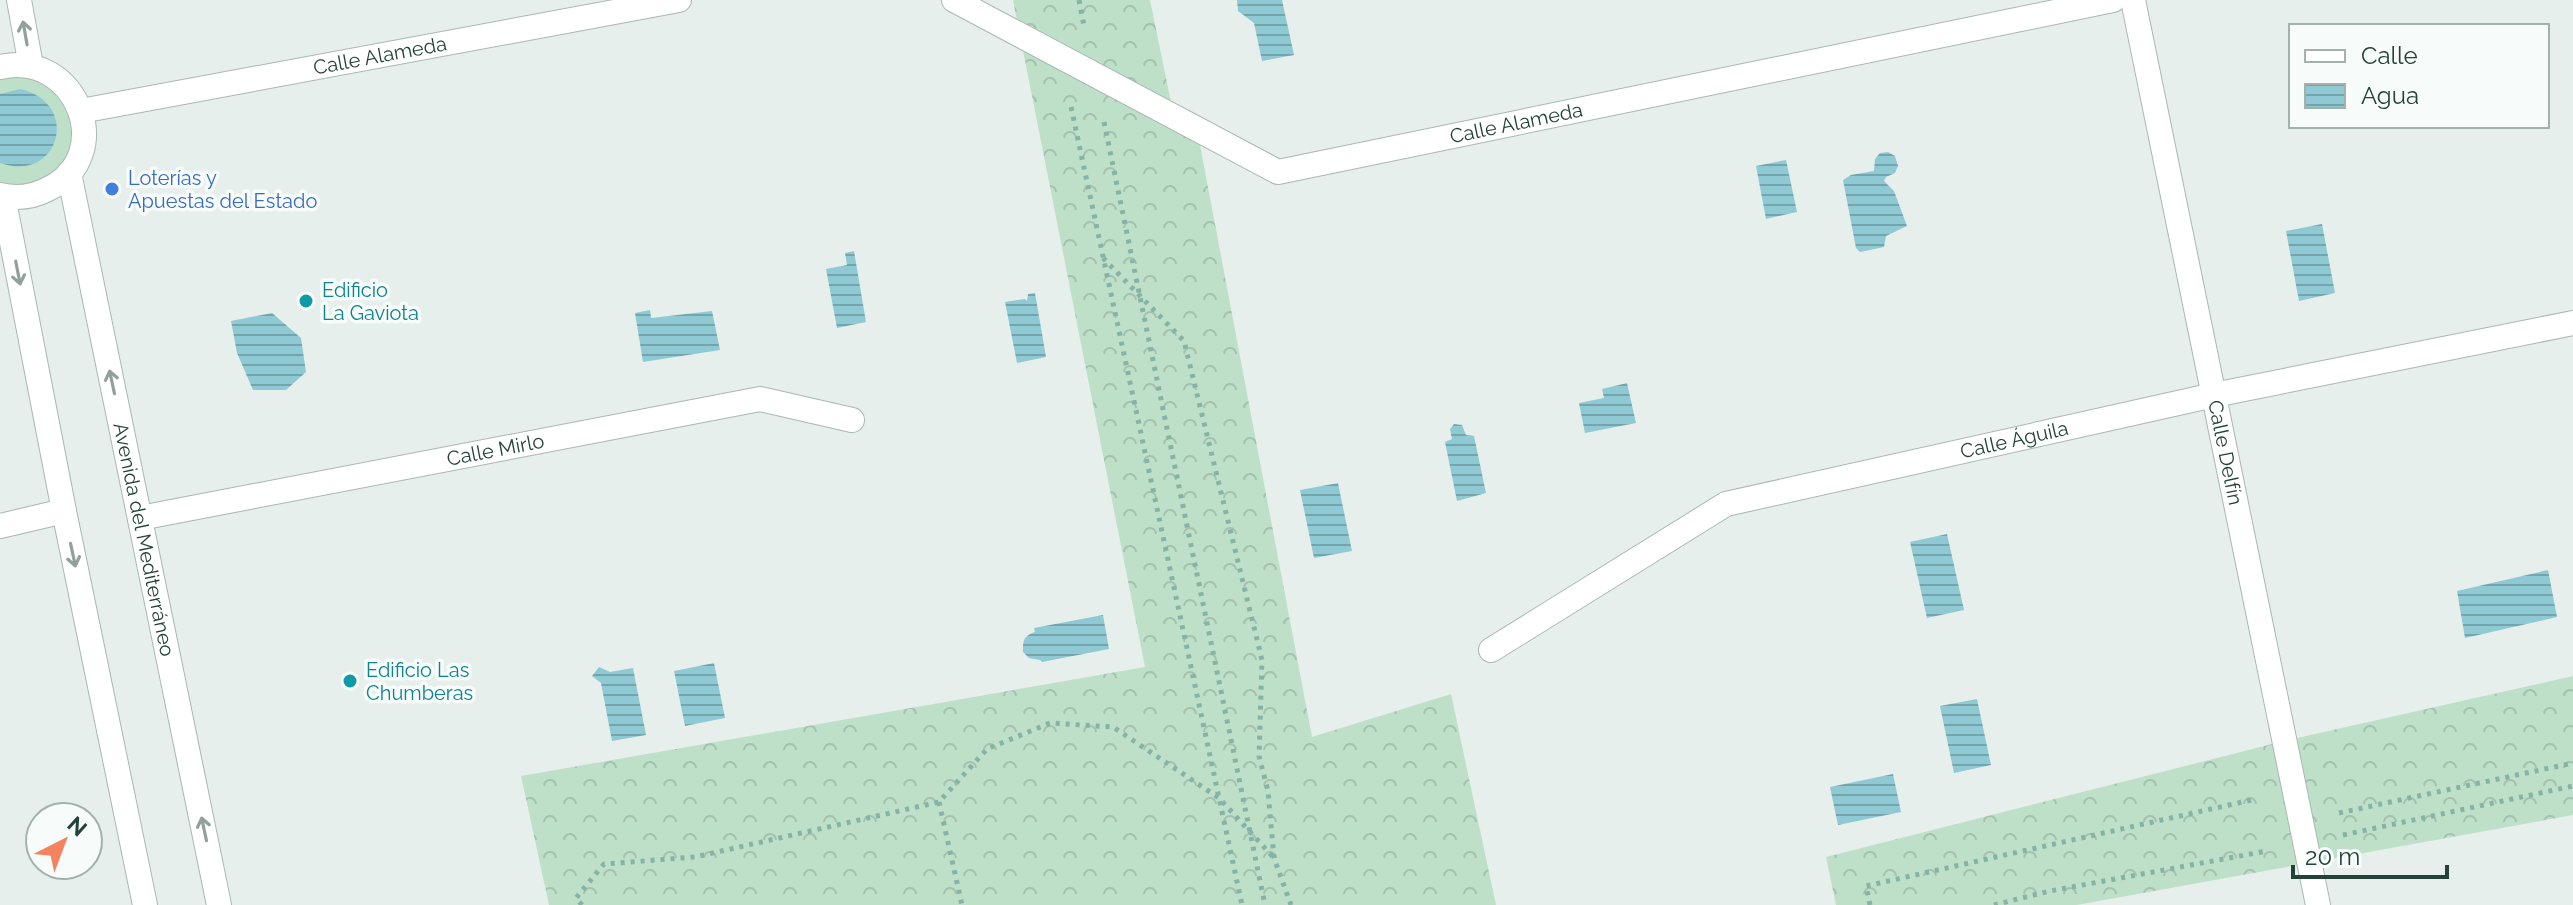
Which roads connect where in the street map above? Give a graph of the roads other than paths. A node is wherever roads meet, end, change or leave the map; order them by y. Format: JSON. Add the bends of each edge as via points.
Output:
{"nodes":[{"id":1,"x":19,"y":0,"type":"edge"},
{"id":2,"x":679,"y":0,"type":"edge"},
{"id":3,"x":954,"y":0,"type":"edge"},
{"id":4,"x":2113,"y":0,"type":"edge"},
{"id":5,"x":2133,"y":0,"type":"edge"},
{"id":6,"x":31,"y":66,"type":"junction"},
{"id":7,"x":0,"y":67,"type":"edge"},
{"id":8,"x":81,"y":111,"type":"junction"},
{"id":9,"x":69,"y":173,"type":"junction"},
{"id":10,"x":2,"y":195,"type":"edge"},
{"id":11,"x":2573,"y":323,"type":"edge"},
{"id":12,"x":2214,"y":395,"type":"junction"},
{"id":13,"x":852,"y":420,"type":"dead end"},
{"id":14,"x":64,"y":511,"type":"junction"},
{"id":15,"x":140,"y":518,"type":"junction"},
{"id":16,"x":0,"y":526,"type":"edge"},
{"id":17,"x":1491,"y":650,"type":"dead end"},
{"id":18,"x":145,"y":905,"type":"edge"},
{"id":19,"x":219,"y":905,"type":"edge"},
{"id":20,"x":2318,"y":905,"type":"edge"}],
"edges":[{"from":6,"to":1,"type":"street","one_way":true},
{"from":2,"to":8,"type":"street","name":"Calle Alameda"},
{"from":3,"to":4,"type":"street","name":"Calle Alameda","via":[[1278,172]]},
{"from":5,"to":12,"type":"street","name":"Calle Delfín"},
{"from":6,"to":7,"type":"street"},
{"from":6,"to":8,"type":"street","via":[[62,81]]},
{"from":8,"to":9,"type":"street","via":[[80,154]]},
{"from":9,"to":10,"type":"street","via":[[39,194]]},
{"from":15,"to":9,"type":"street","name":"Avenida del Mediterráneo","one_way":true},
{"from":10,"to":14,"type":"street","one_way":true},
{"from":11,"to":12,"type":"street","name":"Calle Águila"},
{"from":12,"to":17,"type":"street","name":"Calle Águila","via":[[1726,504]]},
{"from":12,"to":20,"type":"street","name":"Calle Delfín"},
{"from":13,"to":15,"type":"street","name":"Calle Mirlo","via":[[760,399]]},
{"from":14,"to":16,"type":"street"},
{"from":14,"to":18,"type":"street","one_way":true},
{"from":19,"to":15,"type":"street","name":"Avenida del Mediterráneo","one_way":true}]}
